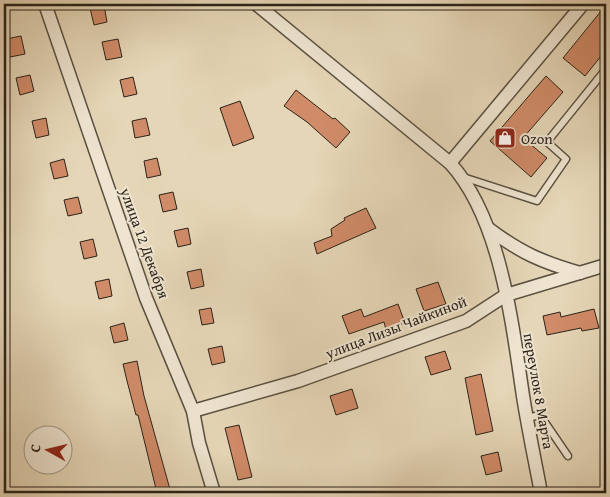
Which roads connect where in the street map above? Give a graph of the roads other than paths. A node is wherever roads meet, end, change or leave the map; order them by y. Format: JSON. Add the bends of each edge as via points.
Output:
{"nodes":[{"id":1,"x":45,"y":4,"type":"edge"},
{"id":2,"x":256,"y":4,"type":"edge"},
{"id":3,"x":583,"y":4,"type":"edge"},
{"id":4,"x":606,"y":69,"type":"edge"},
{"id":5,"x":450,"y":163,"type":"junction"},
{"id":6,"x":463,"y":177,"type":"junction"},
{"id":7,"x":489,"y":229,"type":"junction"},
{"id":8,"x":606,"y":265,"type":"edge"},
{"id":9,"x":580,"y":273,"type":"junction"},
{"id":10,"x":506,"y":295,"type":"junction"},
{"id":11,"x":193,"y":411,"type":"junction"},
{"id":12,"x":527,"y":418,"type":"junction"},
{"id":13,"x":568,"y":456,"type":"dead end"},
{"id":14,"x":214,"y":493,"type":"edge"},
{"id":15,"x":541,"y":493,"type":"edge"}],
"edges":[{"from":1,"to":11,"type":"street","name":"улица 12 Декабря","via":[[146,298]]},
{"from":2,"to":5,"type":"street"},
{"from":3,"to":5,"type":"street"},
{"from":4,"to":6,"type":"lane","via":[[547,142],[566,159],[537,201]]},
{"from":5,"to":6,"type":"street"},
{"from":6,"to":7,"type":"street"},
{"from":7,"to":9,"type":"street","via":[[543,263]]},
{"from":7,"to":10,"type":"street","name":"переулок 8 Марта"},
{"from":8,"to":9,"type":"street","name":"улица Лизы Чайкиной"},
{"from":9,"to":10,"type":"street","name":"улица Лизы Чайкиной"},
{"from":10,"to":11,"type":"street","name":"улица Лизы Чайкиной","via":[[466,321],[298,381]]},
{"from":10,"to":12,"type":"street","name":"переулок 8 Марта"},
{"from":11,"to":14,"type":"street","name":"улица 12 Декабря"},
{"from":12,"to":13,"type":"lane","via":[[540,415]]},
{"from":12,"to":15,"type":"street","name":"переулок 8 Марта"}]}
